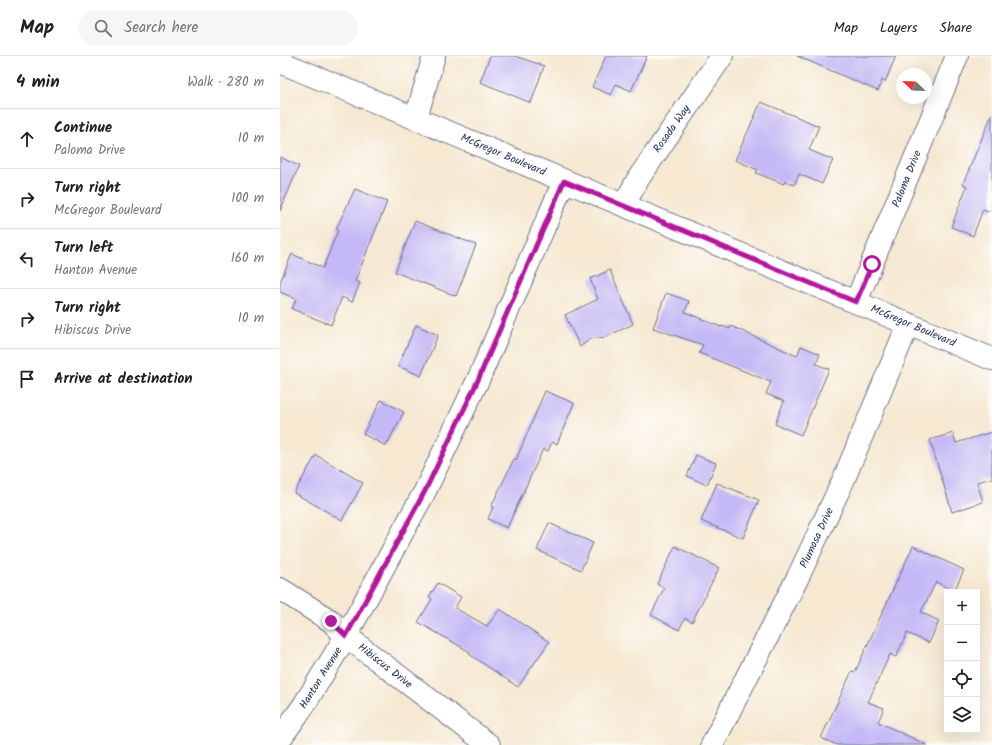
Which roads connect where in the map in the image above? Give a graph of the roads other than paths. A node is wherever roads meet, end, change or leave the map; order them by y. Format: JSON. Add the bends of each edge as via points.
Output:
{"nodes":[{"id":1,"x":434,"y":56,"type":"edge"},
{"id":2,"x":722,"y":56,"type":"edge"},
{"id":3,"x":957,"y":56,"type":"edge"},
{"id":4,"x":280,"y":62,"type":"edge"},
{"id":5,"x":416,"y":118,"type":"junction"},
{"id":6,"x":564,"y":181,"type":"junction"},
{"id":7,"x":624,"y":205,"type":"junction"},
{"id":8,"x":856,"y":302,"type":"junction"},
{"id":9,"x":908,"y":324,"type":"junction"},
{"id":10,"x":992,"y":359,"type":"edge"},
{"id":11,"x":280,"y":589,"type":"edge"},
{"id":12,"x":346,"y":636,"type":"junction"},
{"id":13,"x":280,"y":740,"type":"edge"},
{"id":14,"x":489,"y":745,"type":"edge"},
{"id":15,"x":712,"y":745,"type":"edge"}],
"edges":[{"from":1,"to":5,"type":"street"},
{"from":2,"to":7,"type":"street","name":"Rosada Way","via":[[638,179]]},
{"from":3,"to":8,"type":"street","name":"Paloma Drive"},
{"from":4,"to":5,"type":"street","name":"McGregor Boulevard"},
{"from":5,"to":6,"type":"street","name":"McGregor Boulevard"},
{"from":6,"to":7,"type":"street","name":"McGregor Boulevard"},
{"from":6,"to":12,"type":"street","name":"Hanton Avenue","via":[[478,380],[425,491]]},
{"from":7,"to":8,"type":"street","name":"McGregor Boulevard"},
{"from":8,"to":9,"type":"street","name":"McGregor Boulevard"},
{"from":9,"to":10,"type":"street","name":"McGregor Boulevard"},
{"from":9,"to":15,"type":"street","name":"Plumosa Drive","via":[[840,488],[798,577]]},
{"from":11,"to":12,"type":"street","name":"Hibiscus Drive","via":[[326,618]]},
{"from":12,"to":13,"type":"street","name":"Hanton Avenue"},
{"from":12,"to":14,"type":"street","name":"Hibiscus Drive"}]}
